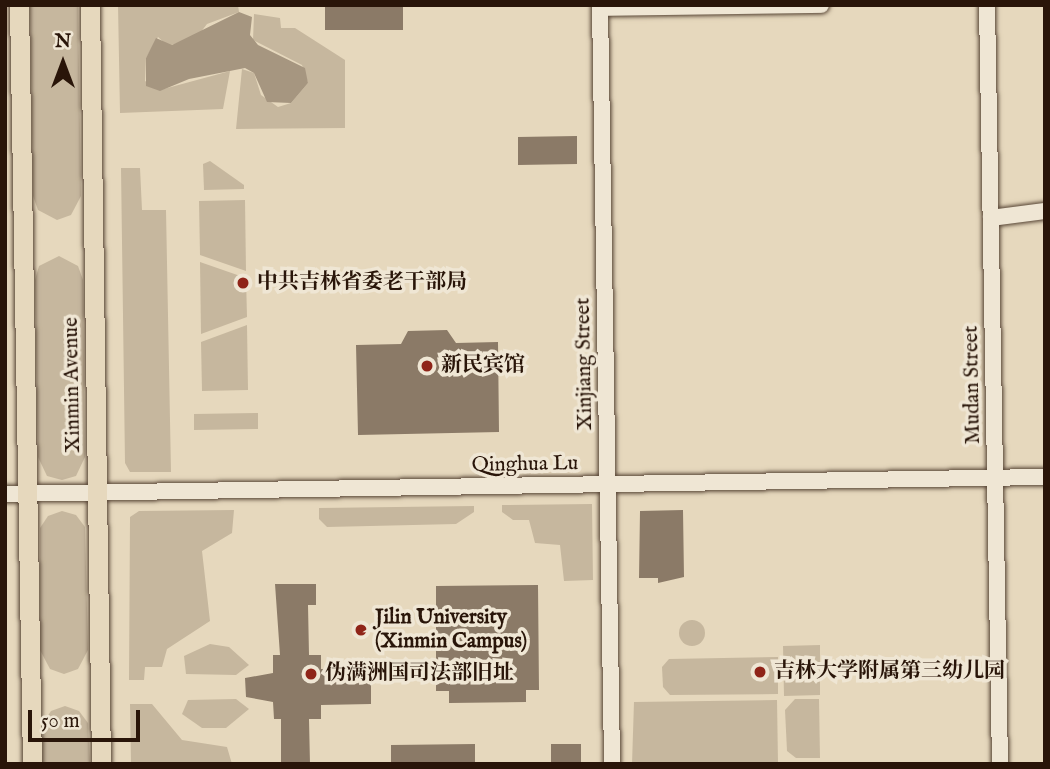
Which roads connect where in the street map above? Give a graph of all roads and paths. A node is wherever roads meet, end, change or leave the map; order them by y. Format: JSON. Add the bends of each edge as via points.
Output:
{"nodes":[{"id":1,"x":19,"y":5,"type":"edge"},
{"id":2,"x":90,"y":5,"type":"edge"},
{"id":3,"x":821,"y":5,"type":"edge"},
{"id":4,"x":987,"y":5,"type":"edge"},
{"id":5,"x":600,"y":7,"type":"edge"},
{"id":6,"x":1045,"y":211,"type":"edge"},
{"id":7,"x":991,"y":218,"type":"junction"},
{"id":8,"x":996,"y":477,"type":"junction"},
{"id":9,"x":1045,"y":477,"type":"edge"},
{"id":10,"x":607,"y":484,"type":"junction"},
{"id":11,"x":97,"y":493,"type":"junction"},
{"id":12,"x":5,"y":494,"type":"edge"},
{"id":13,"x":27,"y":494,"type":"junction"},
{"id":14,"x":32,"y":764,"type":"edge"},
{"id":15,"x":101,"y":764,"type":"edge"},
{"id":16,"x":612,"y":764,"type":"edge"},
{"id":17,"x":1000,"y":764,"type":"edge"}],
"edges":[{"from":1,"to":13,"type":"main road"},
{"from":2,"to":11,"type":"main road","name":"Xinmin Avenue"},
{"from":3,"to":5,"type":"street"},
{"from":4,"to":7,"type":"street","name":"Mudan Street"},
{"from":5,"to":10,"type":"street","name":"Xinjiang Street"},
{"from":6,"to":7,"type":"street"},
{"from":7,"to":8,"type":"street","name":"Mudan Street"},
{"from":8,"to":9,"type":"street","name":"Qinghua Lu"},
{"from":8,"to":10,"type":"street","name":"Qinghua Lu"},
{"from":8,"to":17,"type":"street","name":"Mudan Street"},
{"from":10,"to":11,"type":"street","name":"Qinghua Lu"},
{"from":10,"to":16,"type":"street","name":"Xinjiang Street"},
{"from":11,"to":13,"type":"street","name":"Qinghua Lu"},
{"from":11,"to":15,"type":"main road","name":"Xinmin Avenue"},
{"from":12,"to":13,"type":"street","name":"Qinghua Lu"},
{"from":13,"to":14,"type":"main road"}]}
